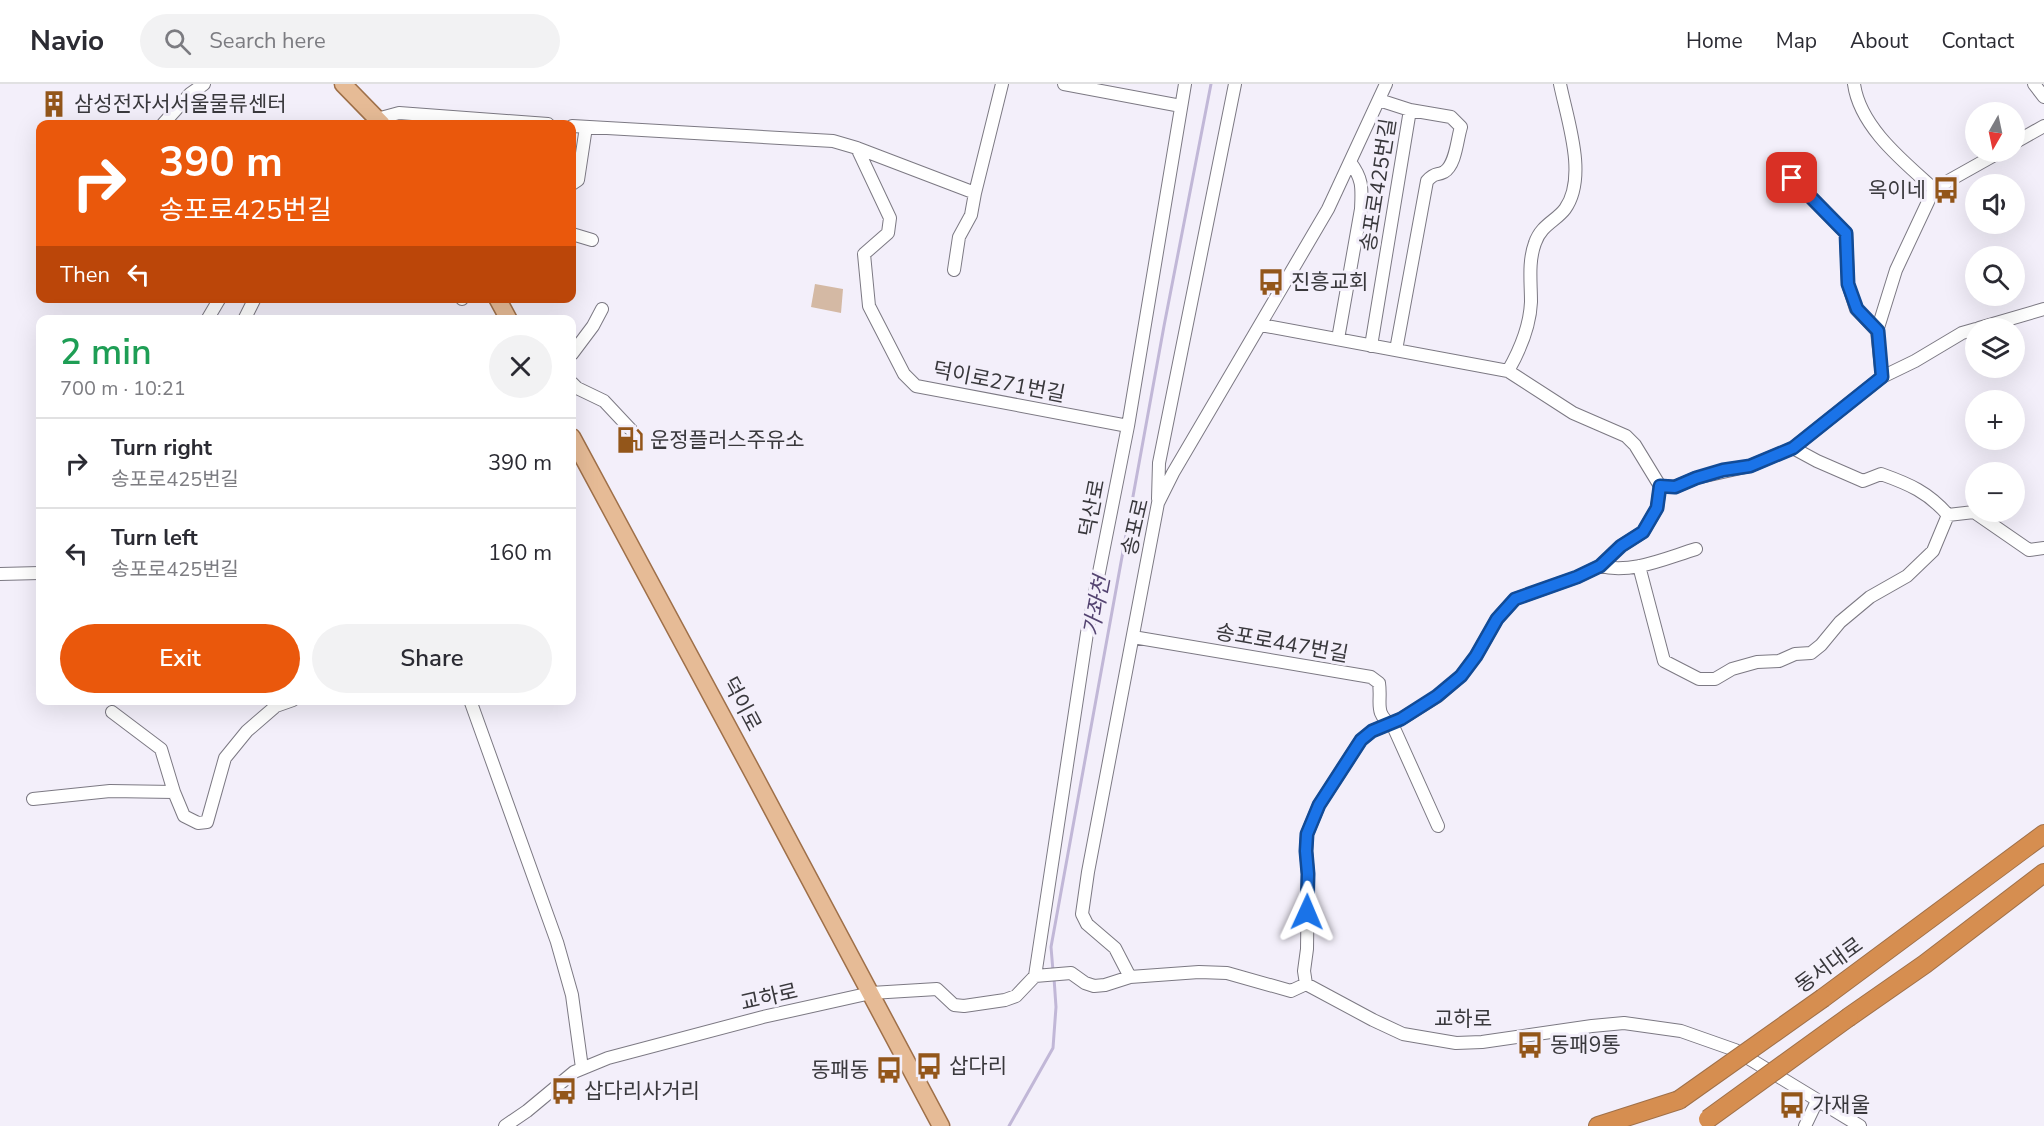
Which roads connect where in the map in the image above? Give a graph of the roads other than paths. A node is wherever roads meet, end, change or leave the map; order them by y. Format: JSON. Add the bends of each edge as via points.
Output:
{"nodes":[{"id":1,"x":204,"y":84,"type":"edge"},
{"id":2,"x":344,"y":84,"type":"edge"},
{"id":3,"x":1002,"y":84,"type":"edge"},
{"id":4,"x":1064,"y":84,"type":"edge"},
{"id":5,"x":1185,"y":84,"type":"edge"},
{"id":6,"x":1235,"y":84,"type":"edge"},
{"id":7,"x":1386,"y":84,"type":"edge"},
{"id":8,"x":1560,"y":84,"type":"edge"},
{"id":9,"x":1854,"y":84,"type":"edge"},
{"id":10,"x":2034,"y":84,"type":"edge"},
{"id":11,"x":2044,"y":97,"type":"edge"},
{"id":12,"x":1378,"y":100,"type":"junction"},
{"id":13,"x":1181,"y":106,"type":"junction"},
{"id":14,"x":1410,"y":110,"type":"junction"},
{"id":15,"x":167,"y":120,"type":"edge"},
{"id":16,"x":377,"y":120,"type":"edge"},
{"id":17,"x":383,"y":120,"type":"edge"},
{"id":18,"x":494,"y":120,"type":"edge"},
{"id":19,"x":576,"y":126,"type":"edge"},
{"id":20,"x":2044,"y":126,"type":"edge"},
{"id":21,"x":586,"y":127,"type":"junction"},
{"id":22,"x":2025,"y":137,"type":"edge"},
{"id":23,"x":857,"y":147,"type":"junction"},
{"id":24,"x":1350,"y":162,"type":"junction"},
{"id":25,"x":1982,"y":162,"type":"edge"},
{"id":26,"x":1792,"y":178,"type":"dead end"},
{"id":27,"x":576,"y":181,"type":"edge"},
{"id":28,"x":1934,"y":189,"type":"junction"},
{"id":29,"x":975,"y":192,"type":"junction"},
{"id":30,"x":576,"y":235,"type":"edge"},
{"id":31,"x":592,"y":240,"type":"dead end"},
{"id":32,"x":954,"y":270,"type":"dead end"},
{"id":33,"x":602,"y":309,"type":"dead end"},
{"id":34,"x":2044,"y":309,"type":"edge"},
{"id":35,"x":2014,"y":318,"type":"edge"},
{"id":36,"x":1261,"y":325,"type":"junction"},
{"id":37,"x":1878,"y":331,"type":"junction"},
{"id":38,"x":1965,"y":332,"type":"edge"},
{"id":39,"x":1338,"y":339,"type":"junction"},
{"id":40,"x":1371,"y":345,"type":"junction"},
{"id":41,"x":576,"y":349,"type":"edge"},
{"id":42,"x":1396,"y":350,"type":"junction"},
{"id":43,"x":1508,"y":371,"type":"junction"},
{"id":44,"x":1882,"y":377,"type":"junction"},
{"id":45,"x":576,"y":387,"type":"edge"},
{"id":46,"x":1128,"y":426,"type":"junction"},
{"id":47,"x":634,"y":433,"type":"dead end"},
{"id":48,"x":576,"y":444,"type":"edge"},
{"id":49,"x":1793,"y":448,"type":"junction"},
{"id":50,"x":1660,"y":486,"type":"junction"},
{"id":51,"x":1158,"y":503,"type":"junction"},
{"id":52,"x":1948,"y":515,"type":"junction"},
{"id":53,"x":2044,"y":548,"type":"edge"},
{"id":54,"x":1696,"y":549,"type":"dead end"},
{"id":55,"x":1600,"y":566,"type":"junction"},
{"id":56,"x":1639,"y":566,"type":"junction"},
{"id":57,"x":36,"y":573,"type":"edge"},
{"id":58,"x":0,"y":574,"type":"edge"},
{"id":59,"x":1133,"y":637,"type":"junction"},
{"id":60,"x":279,"y":705,"type":"edge"},
{"id":61,"x":472,"y":705,"type":"edge"},
{"id":62,"x":112,"y":712,"type":"dead end"},
{"id":63,"x":1390,"y":723,"type":"junction"},
{"id":64,"x":174,"y":792,"type":"junction"},
{"id":65,"x":33,"y":799,"type":"dead end"},
{"id":66,"x":1438,"y":826,"type":"dead end"},
{"id":67,"x":2044,"y":834,"type":"edge"},
{"id":68,"x":2044,"y":873,"type":"edge"},
{"id":69,"x":1035,"y":976,"type":"junction"},
{"id":70,"x":1130,"y":977,"type":"junction"},
{"id":71,"x":1306,"y":984,"type":"junction"},
{"id":72,"x":871,"y":993,"type":"junction"},
{"id":73,"x":582,"y":1068,"type":"junction"},
{"id":74,"x":1679,"y":1100,"type":"junction"},
{"id":75,"x":1817,"y":1101,"type":"junction"},
{"id":76,"x":1702,"y":1122,"type":"edge"},
{"id":77,"x":504,"y":1126,"type":"edge"},
{"id":78,"x":941,"y":1126,"type":"edge"},
{"id":79,"x":1598,"y":1126,"type":"edge"},
{"id":80,"x":1636,"y":1126,"type":"edge"},
{"id":81,"x":1805,"y":1126,"type":"edge"},
{"id":82,"x":1860,"y":1126,"type":"edge"}],
"edges":[{"from":1,"to":15,"type":"street"},
{"from":2,"to":16,"type":"main road"},
{"from":3,"to":29,"type":"street"},
{"from":4,"to":13,"type":"street"},
{"from":5,"to":13,"type":"street","name":"덕산로"},
{"from":6,"to":51,"type":"street","via":[[1159,463]]},
{"from":7,"to":12,"type":"street","name":"송포로"},
{"from":8,"to":43,"type":"street","via":[[1574,149],[1574,191],[1564,210],[1546,224],[1535,242],[1530,266],[1531,305],[1522,345]]},
{"from":9,"to":28,"type":"street","via":[[1862,111],[1881,137]]},
{"from":10,"to":11,"type":"street"},
{"from":12,"to":14,"type":"street"},
{"from":12,"to":24,"type":"street","name":"송포로"},
{"from":13,"to":46,"type":"street","name":"덕산로"},
{"from":14,"to":40,"type":"street","name":"송포로425번길"},
{"from":14,"to":42,"type":"street","name":"송포로425번길","via":[[1452,117],[1461,126],[1451,164],[1427,181]]},
{"from":17,"to":18,"type":"street","via":[[399,113]]},
{"from":19,"to":21,"type":"street"},
{"from":20,"to":22,"type":"street"},
{"from":21,"to":23,"type":"street","via":[[833,141]]},
{"from":21,"to":27,"type":"street"},
{"from":23,"to":29,"type":"street"},
{"from":23,"to":46,"type":"street","name":"덕이로271번길","via":[[890,218],[888,233],[864,254],[868,306],[904,374],[916,386]]},
{"from":24,"to":36,"type":"street","name":"송포로","via":[[1328,209]]},
{"from":24,"to":39,"type":"street","via":[[1362,187],[1361,209]]},
{"from":25,"to":28,"type":"street"},
{"from":26,"to":37,"type":"street","via":[[1846,233],[1848,284],[1857,309]]},
{"from":28,"to":37,"type":"street","via":[[1896,270]]},
{"from":29,"to":32,"type":"street","via":[[971,215],[959,237]]},
{"from":30,"to":31,"type":"street"},
{"from":33,"to":41,"type":"street"},
{"from":34,"to":35,"type":"street"},
{"from":36,"to":39,"type":"street"},
{"from":36,"to":51,"type":"street","name":"송포로"},
{"from":37,"to":44,"type":"street"},
{"from":38,"to":44,"type":"street"},
{"from":39,"to":40,"type":"street"},
{"from":40,"to":42,"type":"street"},
{"from":42,"to":43,"type":"street"},
{"from":43,"to":50,"type":"street","via":[[1573,413],[1626,436]]},
{"from":44,"to":49,"type":"street"},
{"from":45,"to":47,"type":"street","via":[[604,402]]},
{"from":46,"to":69,"type":"street","name":"덕산로","via":[[1087,633]]},
{"from":48,"to":72,"type":"main road","name":"덕이로"},
{"from":49,"to":50,"type":"street","via":[[1750,466],[1723,470],[1675,487]]},
{"from":49,"to":52,"type":"street","via":[[1863,481],[1881,474],[1911,485],[1935,500]]},
{"from":50,"to":55,"type":"street","via":[[1657,508],[1643,532]]},
{"from":51,"to":59,"type":"street","name":"송포로"},
{"from":52,"to":53,"type":"street","via":[[1974,512],[2029,550]]},
{"from":52,"to":56,"type":"street","via":[[1933,551],[1906,576],[1870,597],[1840,622],[1811,653],[1757,662],[1715,679],[1699,679],[1664,661]]},
{"from":54,"to":56,"type":"street"},
{"from":55,"to":56,"type":"street"},
{"from":55,"to":63,"type":"street","via":[[1515,599],[1497,619],[1461,676],[1437,696]]},
{"from":57,"to":58,"type":"street"},
{"from":59,"to":63,"type":"street","name":"송포로447번길","via":[[1371,677],[1379,683],[1379,708],[1383,719]]},
{"from":59,"to":70,"type":"street","name":"송포로","via":[[1082,914],[1086,924],[1114,948]]},
{"from":60,"to":64,"type":"street","via":[[248,731],[225,758],[207,822],[198,823],[184,816]]},
{"from":61,"to":73,"type":"street","via":[[557,942],[572,995]]},
{"from":62,"to":64,"type":"street","via":[[161,749]]},
{"from":63,"to":66,"type":"street","name":"송포로447번길"},
{"from":63,"to":71,"type":"street","via":[[1361,740],[1319,805],[1307,834]]},
{"from":64,"to":65,"type":"street","via":[[110,791]]},
{"from":67,"to":74,"type":"highway","name":"동서대로","bridge":true},
{"from":68,"to":76,"type":"highway","bridge":true,"via":[[1925,964]]},
{"from":69,"to":70,"type":"street","via":[[1071,973],[1094,986]]},
{"from":69,"to":72,"type":"street","name":"교하로","via":[[1016,996],[964,1006],[954,1005],[937,989]]},
{"from":70,"to":71,"type":"street","via":[[1227,973],[1291,991]]},
{"from":71,"to":75,"type":"street","name":"교하로","via":[[1403,1034],[1456,1043],[1624,1023],[1681,1031],[1735,1050]]},
{"from":72,"to":73,"type":"street","name":"교하로","via":[[674,1040]]},
{"from":72,"to":78,"type":"main road","name":"덕이로"},
{"from":73,"to":77,"type":"street","name":"교하로"},
{"from":74,"to":79,"type":"highway"},
{"from":74,"to":80,"type":"highway","name":"동서대로"},
{"from":75,"to":81,"type":"street"},
{"from":75,"to":82,"type":"street","name":"교하로"}]}
